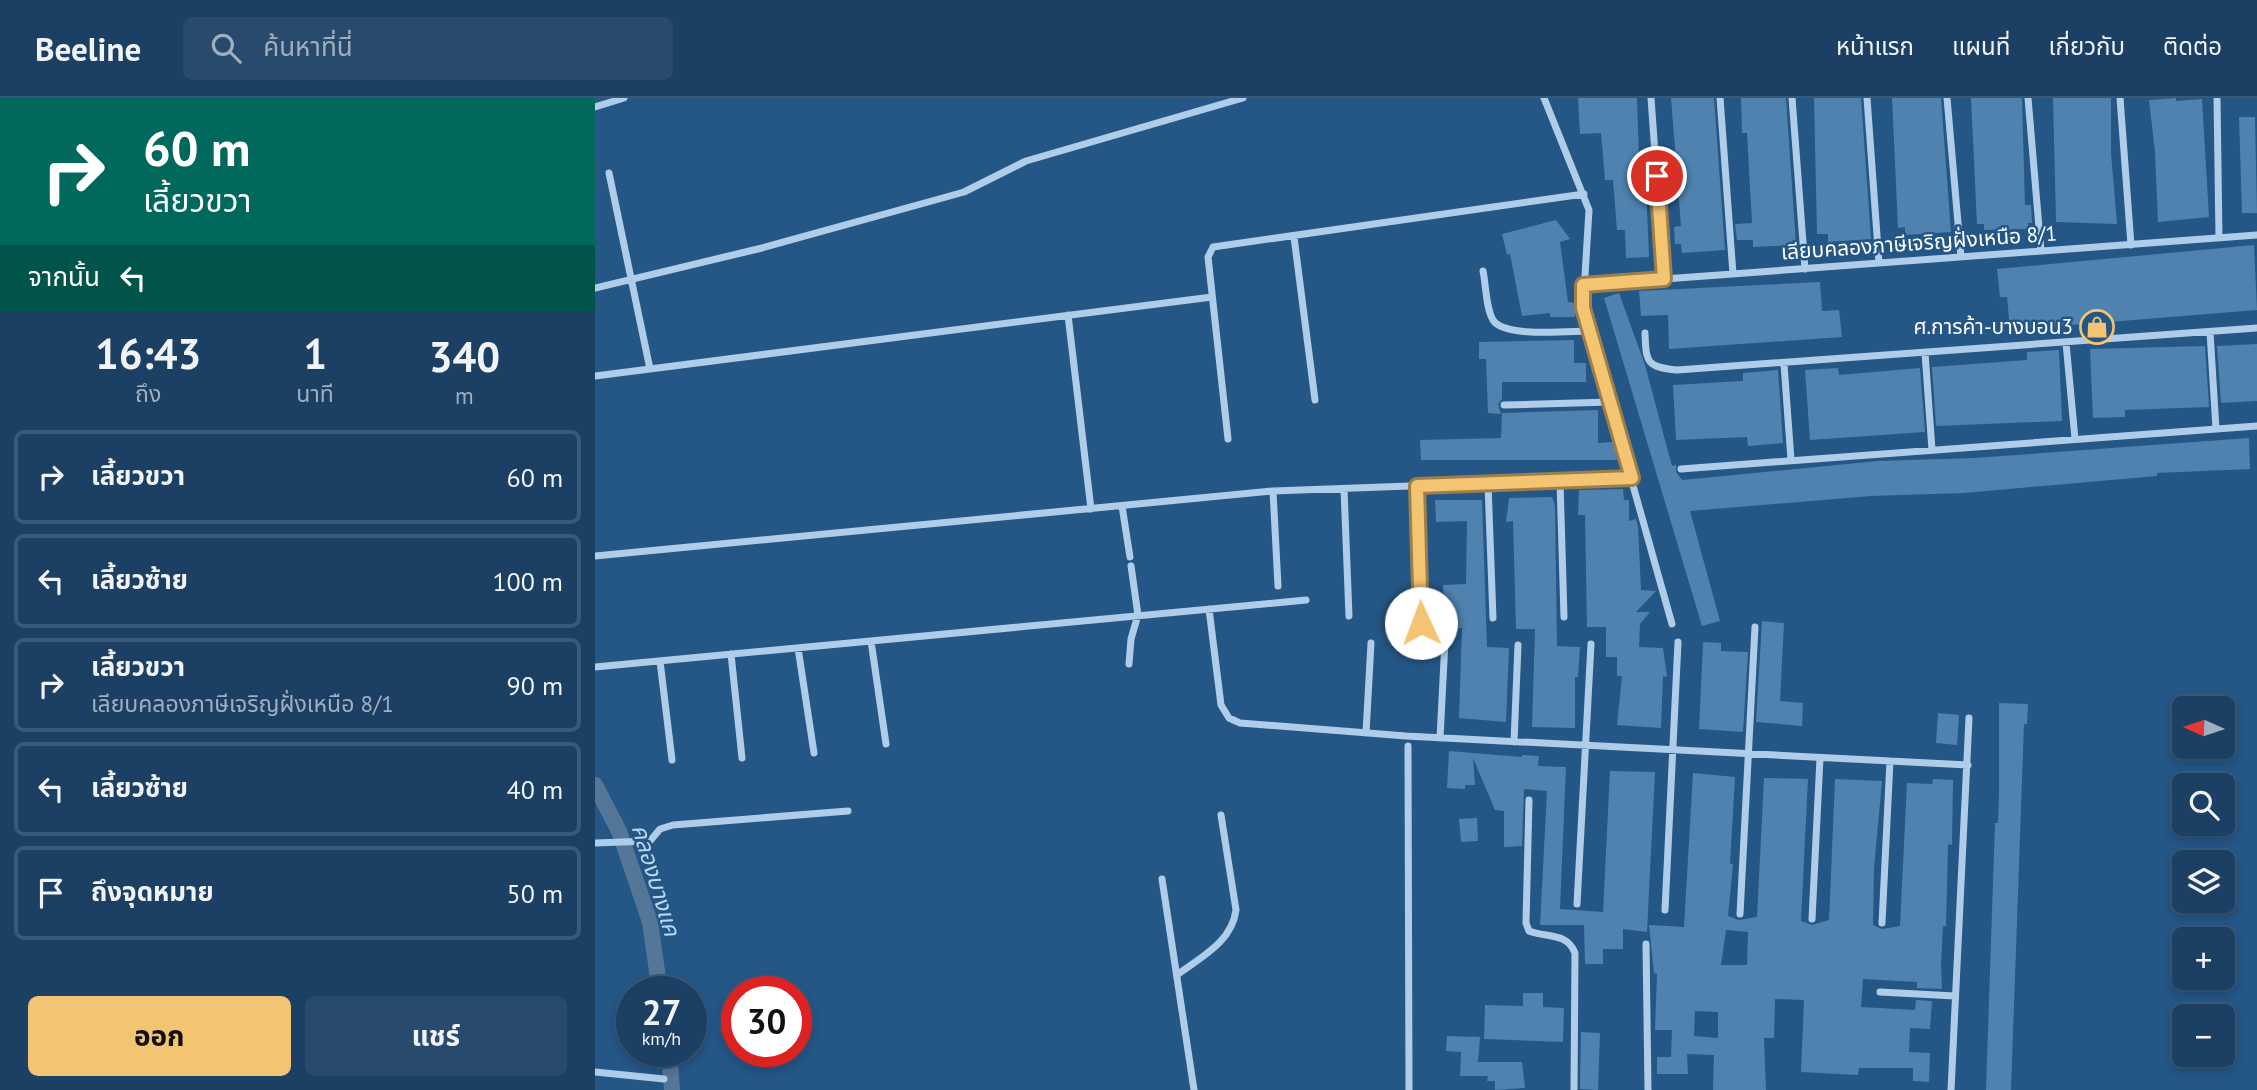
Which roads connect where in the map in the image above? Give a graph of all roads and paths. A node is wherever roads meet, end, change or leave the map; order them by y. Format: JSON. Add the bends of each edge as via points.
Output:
{"nodes":[{"id":1,"x":624,"y":98,"type":"edge"},
{"id":2,"x":1243,"y":98,"type":"edge"},
{"id":3,"x":1544,"y":98,"type":"edge"},
{"id":4,"x":1651,"y":98,"type":"edge"},
{"id":5,"x":1720,"y":98,"type":"edge"},
{"id":6,"x":1792,"y":98,"type":"edge"},
{"id":7,"x":1867,"y":98,"type":"edge"},
{"id":8,"x":1948,"y":98,"type":"edge"},
{"id":9,"x":2028,"y":98,"type":"edge"},
{"id":10,"x":2120,"y":98,"type":"edge"},
{"id":11,"x":2217,"y":98,"type":"edge"},
{"id":12,"x":595,"y":107,"type":"edge"},
{"id":13,"x":610,"y":173,"type":"dead end"},
{"id":14,"x":1584,"y":194,"type":"junction"},
{"id":15,"x":2257,"y":235,"type":"edge"},
{"id":16,"x":1294,"y":237,"type":"junction"},
{"id":17,"x":2220,"y":238,"type":"junction"},
{"id":18,"x":2131,"y":244,"type":"junction"},
{"id":19,"x":2041,"y":251,"type":"junction"},
{"id":20,"x":1961,"y":257,"type":"junction"},
{"id":21,"x":1879,"y":263,"type":"junction"},
{"id":22,"x":1805,"y":269,"type":"junction"},
{"id":23,"x":1483,"y":271,"type":"dead end"},
{"id":24,"x":1733,"y":274,"type":"junction"},
{"id":25,"x":1664,"y":279,"type":"junction"},
{"id":26,"x":630,"y":280,"type":"junction"},
{"id":27,"x":1583,"y":285,"type":"junction"},
{"id":28,"x":595,"y":288,"type":"edge"},
{"id":29,"x":1212,"y":297,"type":"junction"},
{"id":30,"x":1068,"y":315,"type":"junction"},
{"id":31,"x":2257,"y":328,"type":"edge"},
{"id":32,"x":1590,"y":331,"type":"junction"},
{"id":33,"x":2210,"y":332,"type":"junction"},
{"id":34,"x":1645,"y":333,"type":"dead end"},
{"id":35,"x":2066,"y":343,"type":"junction"},
{"id":36,"x":1925,"y":353,"type":"junction"},
{"id":37,"x":1784,"y":364,"type":"junction"},
{"id":38,"x":650,"y":369,"type":"junction"},
{"id":39,"x":595,"y":376,"type":"edge"},
{"id":40,"x":1315,"y":400,"type":"dead end"},
{"id":41,"x":1610,"y":402,"type":"junction"},
{"id":42,"x":1504,"y":405,"type":"dead end"},
{"id":43,"x":2257,"y":426,"type":"edge"},
{"id":44,"x":2216,"y":429,"type":"junction"},
{"id":45,"x":1228,"y":439,"type":"dead end"},
{"id":46,"x":2075,"y":439,"type":"junction"},
{"id":47,"x":1932,"y":450,"type":"junction"},
{"id":48,"x":1791,"y":460,"type":"junction"},
{"id":49,"x":1681,"y":469,"type":"dead end"},
{"id":50,"x":1632,"y":478,"type":"junction"},
{"id":51,"x":1560,"y":481,"type":"junction"},
{"id":52,"x":1488,"y":484,"type":"junction"},
{"id":53,"x":1417,"y":486,"type":"junction"},
{"id":54,"x":1344,"y":489,"type":"junction"},
{"id":55,"x":1273,"y":492,"type":"junction"},
{"id":56,"x":1122,"y":506,"type":"junction"},
{"id":57,"x":1091,"y":509,"type":"junction"},
{"id":58,"x":595,"y":556,"type":"edge"},
{"id":59,"x":1130,"y":557,"type":"dead end"},
{"id":60,"x":1131,"y":566,"type":"dead end"},
{"id":61,"x":1278,"y":586,"type":"dead end"},
{"id":62,"x":1306,"y":600,"type":"dead end"},
{"id":63,"x":1209,"y":609,"type":"junction"},
{"id":64,"x":1138,"y":615,"type":"junction"},
{"id":65,"x":1349,"y":616,"type":"dead end"},
{"id":66,"x":1564,"y":617,"type":"dead end"},
{"id":67,"x":1493,"y":618,"type":"dead end"},
{"id":68,"x":1421,"y":623,"type":"dead end"},
{"id":69,"x":1672,"y":624,"type":"dead end"},
{"id":70,"x":1755,"y":627,"type":"dead end"},
{"id":71,"x":871,"y":641,"type":"junction"},
{"id":72,"x":1445,"y":641,"type":"dead end"},
{"id":73,"x":1678,"y":642,"type":"dead end"},
{"id":74,"x":1371,"y":643,"type":"dead end"},
{"id":75,"x":1591,"y":644,"type":"dead end"},
{"id":76,"x":1518,"y":645,"type":"dead end"},
{"id":77,"x":798,"y":648,"type":"junction"},
{"id":78,"x":731,"y":654,"type":"junction"},
{"id":79,"x":660,"y":661,"type":"junction"},
{"id":80,"x":1129,"y":664,"type":"dead end"},
{"id":81,"x":595,"y":667,"type":"edge"},
{"id":82,"x":1969,"y":718,"type":"dead end"},
{"id":83,"x":1366,"y":733,"type":"junction"},
{"id":84,"x":1440,"y":738,"type":"junction"},
{"id":85,"x":1514,"y":742,"type":"junction"},
{"id":86,"x":886,"y":744,"type":"dead end"},
{"id":87,"x":1408,"y":746,"type":"dead end"},
{"id":88,"x":1586,"y":746,"type":"junction"},
{"id":89,"x":1673,"y":750,"type":"junction"},
{"id":90,"x":814,"y":752,"type":"dead end"},
{"id":91,"x":1749,"y":754,"type":"junction"},
{"id":92,"x":742,"y":758,"type":"dead end"},
{"id":93,"x":1820,"y":758,"type":"junction"},
{"id":94,"x":671,"y":760,"type":"dead end"},
{"id":95,"x":1890,"y":761,"type":"junction"},
{"id":96,"x":1968,"y":765,"type":"junction"},
{"id":97,"x":1529,"y":800,"type":"dead end"},
{"id":98,"x":848,"y":811,"type":"dead end"},
{"id":99,"x":1220,"y":815,"type":"dead end"},
{"id":100,"x":595,"y":843,"type":"edge"},
{"id":101,"x":1163,"y":879,"type":"dead end"},
{"id":102,"x":1577,"y":904,"type":"dead end"},
{"id":103,"x":1665,"y":910,"type":"dead end"},
{"id":104,"x":1740,"y":914,"type":"dead end"},
{"id":105,"x":1812,"y":919,"type":"dead end"},
{"id":106,"x":1882,"y":923,"type":"dead end"},
{"id":107,"x":1646,"y":944,"type":"dead end"},
{"id":108,"x":1177,"y":975,"type":"junction"},
{"id":109,"x":1880,"y":992,"type":"dead end"},
{"id":110,"x":1955,"y":996,"type":"junction"},
{"id":111,"x":595,"y":1072,"type":"edge"},
{"id":112,"x":664,"y":1079,"type":"dead end"},
{"id":113,"x":1194,"y":1090,"type":"edge"},
{"id":114,"x":1409,"y":1090,"type":"edge"},
{"id":115,"x":1573,"y":1090,"type":"edge"},
{"id":116,"x":1648,"y":1090,"type":"edge"},
{"id":117,"x":1951,"y":1090,"type":"edge"}],
"edges":[{"from":1,"to":12,"type":"street"},
{"from":2,"to":26,"type":"street","via":[[1027,161],[964,192]]},
{"from":3,"to":14,"type":"street"},
{"from":4,"to":25,"type":"street"},
{"from":5,"to":24,"type":"street"},
{"from":6,"to":22,"type":"street"},
{"from":7,"to":21,"type":"street"},
{"from":8,"to":20,"type":"street"},
{"from":9,"to":19,"type":"street"},
{"from":10,"to":18,"type":"street"},
{"from":11,"to":17,"type":"street"},
{"from":13,"to":26,"type":"street"},
{"from":14,"to":16,"type":"street"},
{"from":14,"to":27,"type":"street","via":[[1590,222]]},
{"from":15,"to":17,"type":"street","name":"เลียบคลองภาษีเจริญฝั่งเหนือ 8/1"},
{"from":16,"to":29,"type":"street","via":[[1213,247],[1208,257]]},
{"from":16,"to":40,"type":"street"},
{"from":17,"to":18,"type":"street","name":"เลียบคลองภาษีเจริญฝั่งเหนือ 8/1"},
{"from":18,"to":19,"type":"street","name":"เลียบคลองภาษีเจริญฝั่งเหนือ 8/1"},
{"from":19,"to":20,"type":"street","name":"เลียบคลองภาษีเจริญฝั่งเหนือ 8/1"},
{"from":20,"to":21,"type":"street","name":"เลียบคลองภาษีเจริญฝั่งเหนือ 8/1"},
{"from":21,"to":22,"type":"street","name":"เลียบคลองภาษีเจริญฝั่งเหนือ 8/1"},
{"from":22,"to":24,"type":"street","name":"เลียบคลองภาษีเจริญฝั่งเหนือ 8/1"},
{"from":23,"to":32,"type":"street","via":[[1492,320],[1501,328]]},
{"from":24,"to":25,"type":"street","name":"เลียบคลองภาษีเจริญฝั่งเหนือ 8/1"},
{"from":25,"to":27,"type":"street","name":"เลียบคลองภาษีเจริญฝั่งเหนือ 8/1"},
{"from":26,"to":28,"type":"street"},
{"from":26,"to":38,"type":"street"},
{"from":27,"to":32,"type":"street"},
{"from":29,"to":30,"type":"street"},
{"from":29,"to":45,"type":"street"},
{"from":30,"to":38,"type":"street"},
{"from":30,"to":57,"type":"street"},
{"from":31,"to":33,"type":"street"},
{"from":32,"to":41,"type":"street"},
{"from":33,"to":35,"type":"street"},
{"from":33,"to":44,"type":"street"},
{"from":34,"to":37,"type":"street","via":[[1646,358],[1659,368]]},
{"from":35,"to":36,"type":"street"},
{"from":35,"to":46,"type":"street"},
{"from":36,"to":37,"type":"street"},
{"from":36,"to":47,"type":"street"},
{"from":37,"to":48,"type":"street"},
{"from":38,"to":39,"type":"street"},
{"from":41,"to":42,"type":"street"},
{"from":41,"to":50,"type":"street"},
{"from":43,"to":44,"type":"street"},
{"from":44,"to":46,"type":"street"},
{"from":46,"to":47,"type":"street"},
{"from":47,"to":48,"type":"street"},
{"from":48,"to":49,"type":"street"},
{"from":50,"to":51,"type":"street"},
{"from":50,"to":69,"type":"street"},
{"from":51,"to":52,"type":"street"},
{"from":51,"to":66,"type":"street"},
{"from":52,"to":53,"type":"street"},
{"from":52,"to":67,"type":"street"},
{"from":53,"to":54,"type":"street"},
{"from":53,"to":68,"type":"street"},
{"from":54,"to":55,"type":"street"},
{"from":54,"to":65,"type":"street"},
{"from":55,"to":56,"type":"street"},
{"from":55,"to":61,"type":"street"},
{"from":56,"to":57,"type":"street"},
{"from":56,"to":59,"type":"street"},
{"from":57,"to":58,"type":"street"},
{"from":60,"to":64,"type":"street"},
{"from":62,"to":63,"type":"street"},
{"from":63,"to":64,"type":"street"},
{"from":63,"to":83,"type":"street","via":[[1221,705],[1229,718],[1240,723]]},
{"from":64,"to":71,"type":"street"},
{"from":64,"to":80,"type":"street"},
{"from":70,"to":91,"type":"street"},
{"from":71,"to":77,"type":"street"},
{"from":71,"to":86,"type":"street"},
{"from":72,"to":84,"type":"street"},
{"from":73,"to":89,"type":"street"},
{"from":74,"to":83,"type":"street"},
{"from":75,"to":88,"type":"street"},
{"from":76,"to":85,"type":"street"},
{"from":77,"to":78,"type":"street"},
{"from":77,"to":90,"type":"street"},
{"from":78,"to":79,"type":"street"},
{"from":78,"to":92,"type":"street"},
{"from":79,"to":81,"type":"street"},
{"from":79,"to":94,"type":"street"},
{"from":82,"to":96,"type":"street"},
{"from":83,"to":84,"type":"street"},
{"from":84,"to":85,"type":"street"},
{"from":85,"to":88,"type":"street"},
{"from":87,"to":114,"type":"street"},
{"from":88,"to":89,"type":"street"},
{"from":88,"to":102,"type":"street"},
{"from":89,"to":91,"type":"street"},
{"from":89,"to":103,"type":"street"},
{"from":91,"to":93,"type":"street"},
{"from":91,"to":104,"type":"street"},
{"from":93,"to":95,"type":"street"},
{"from":93,"to":105,"type":"street"},
{"from":95,"to":96,"type":"street"},
{"from":95,"to":106,"type":"street"},
{"from":96,"to":110,"type":"street"},
{"from":97,"to":115,"type":"street","via":[[1526,923],[1529,931],[1539,935],[1563,937],[1575,953]]},
{"from":98,"to":100,"type":"street","via":[[673,825],[660,829],[650,841]]},
{"from":99,"to":108,"type":"street","via":[[1236,910],[1234,926],[1225,939]]},
{"from":101,"to":108,"type":"street"},
{"from":107,"to":116,"type":"street"},
{"from":108,"to":113,"type":"street"},
{"from":109,"to":110,"type":"street"},
{"from":110,"to":117,"type":"street"},
{"from":111,"to":112,"type":"street"}]}
